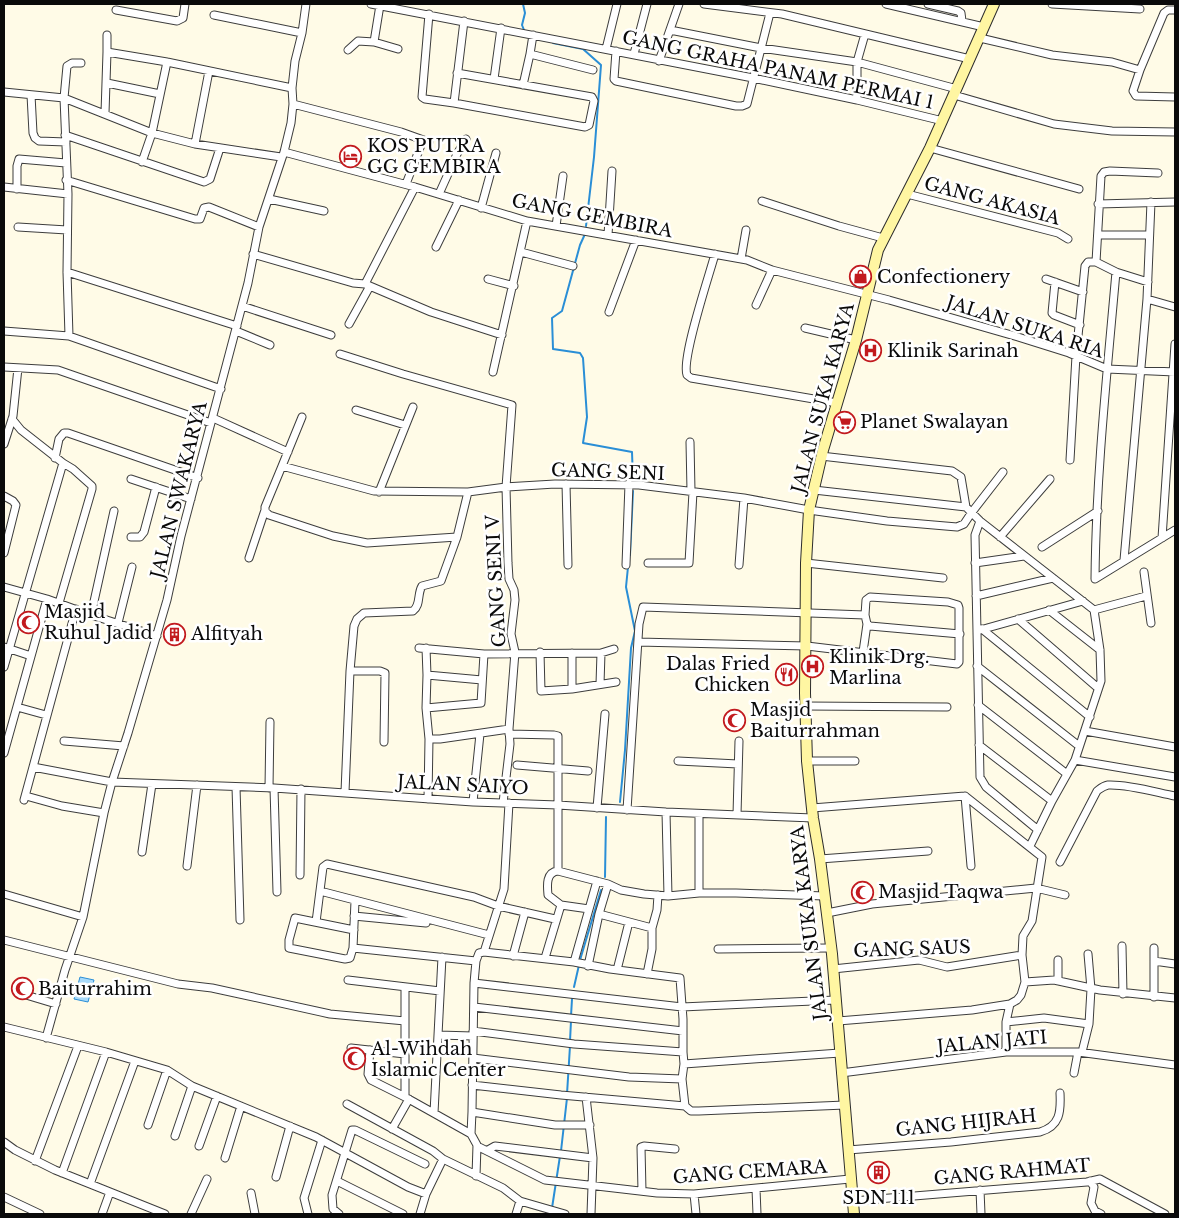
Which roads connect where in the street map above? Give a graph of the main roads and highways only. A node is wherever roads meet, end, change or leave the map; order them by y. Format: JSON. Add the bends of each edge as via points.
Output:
{"nodes":[{"id":1,"x":994,"y":4,"type":"edge"},
{"id":2,"x":854,"y":1214,"type":"edge"}],
"edges":[{"from":1,"to":2,"type":"main road","name":"JALAN SUKA KARYA","via":[[930,148],[878,250],[856,340],[821,456],[810,510],[806,563],[807,761],[831,948]]}]}
